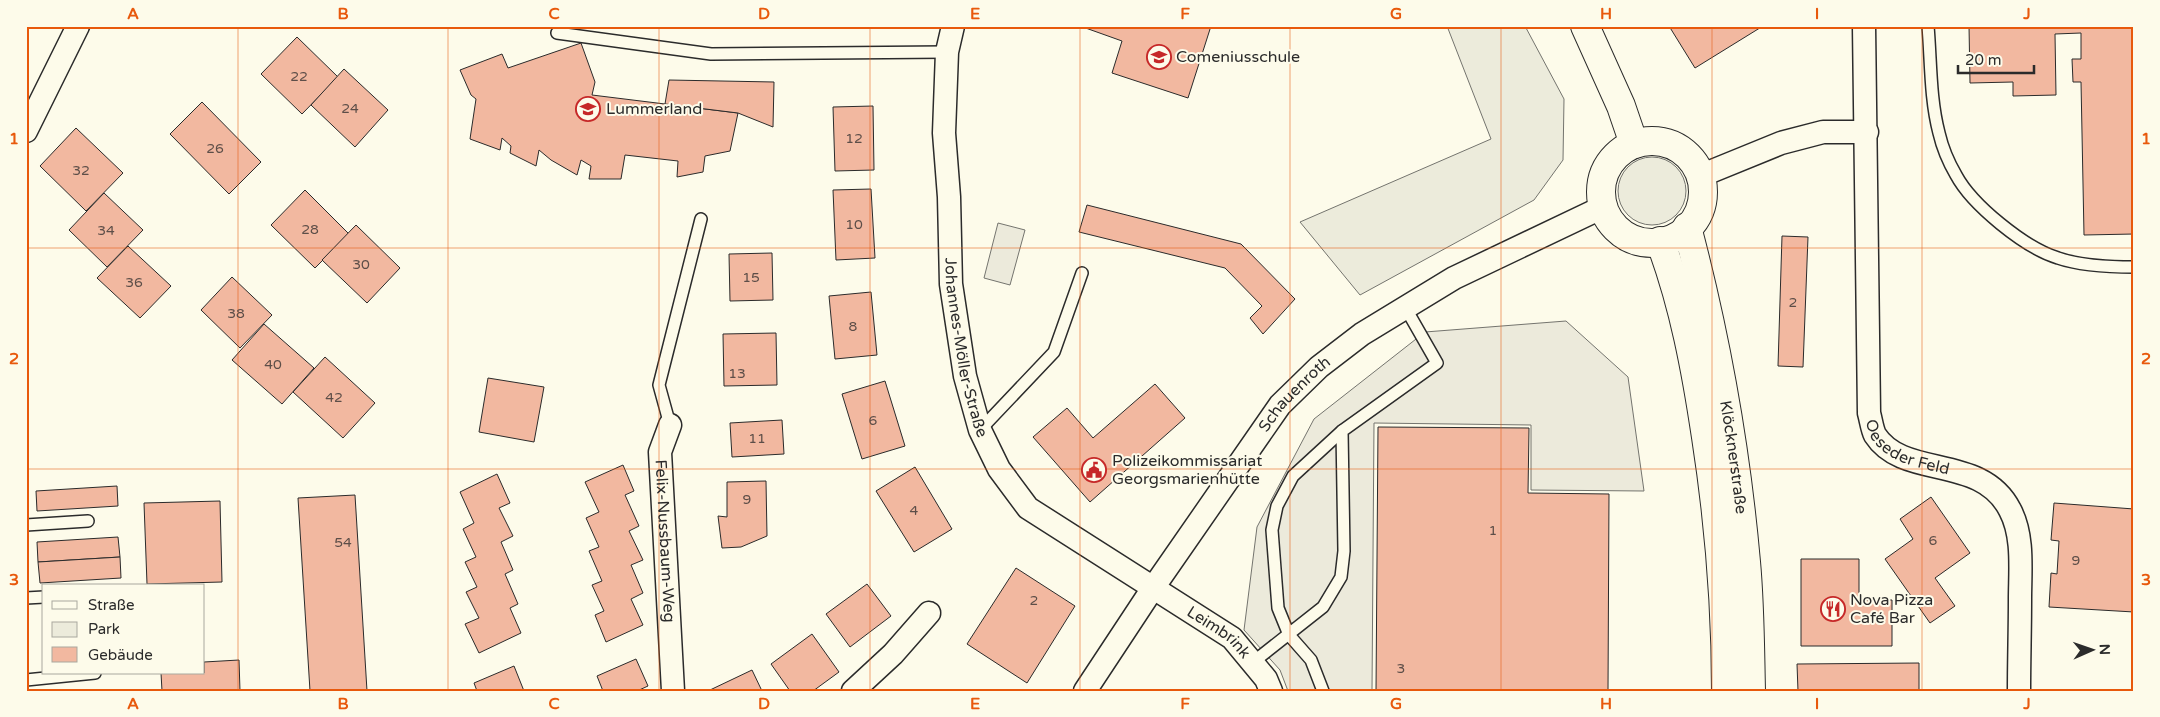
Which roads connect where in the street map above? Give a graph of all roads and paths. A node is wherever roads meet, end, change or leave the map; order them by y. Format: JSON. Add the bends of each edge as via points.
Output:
{"nodes":[{"id":1,"x":78,"y":26,"type":"edge"},
{"id":2,"x":953,"y":26,"type":"edge"},
{"id":3,"x":1585,"y":26,"type":"edge"},
{"id":4,"x":1864,"y":26,"type":"edge"},
{"id":5,"x":1928,"y":26,"type":"edge"},
{"id":6,"x":557,"y":33,"type":"dead end"},
{"id":7,"x":947,"y":52,"type":"junction"},
{"id":8,"x":26,"y":131,"type":"edge"},
{"id":9,"x":1867,"y":132,"type":"junction"},
{"id":10,"x":1634,"y":144,"type":"junction"},
{"id":11,"x":1700,"y":176,"type":"junction"},
{"id":12,"x":1603,"y":206,"type":"junction"},
{"id":13,"x":701,"y":219,"type":"dead end"},
{"id":14,"x":1687,"y":227,"type":"junction"},
{"id":15,"x":1660,"y":241,"type":"junction"},
{"id":16,"x":2134,"y":267,"type":"edge"},
{"id":17,"x":1082,"y":273,"type":"dead end"},
{"id":18,"x":1405,"y":307,"type":"junction"},
{"id":19,"x":670,"y":424,"type":"joint"},
{"id":20,"x":980,"y":430,"type":"junction"},
{"id":21,"x":1342,"y":431,"type":"junction"},
{"id":22,"x":88,"y":521,"type":"dead end"},
{"id":23,"x":26,"y":526,"type":"edge"},
{"id":24,"x":1153,"y":588,"type":"junction"},
{"id":25,"x":42,"y":597,"type":"edge"},
{"id":26,"x":26,"y":598,"type":"edge"},
{"id":27,"x":929,"y":613,"type":"dead end"},
{"id":28,"x":1289,"y":635,"type":"junction"},
{"id":29,"x":1252,"y":663,"type":"junction"},
{"id":30,"x":85,"y":674,"type":"edge"},
{"id":31,"x":26,"y":680,"type":"edge"},
{"id":32,"x":673,"y":691,"type":"edge"},
{"id":33,"x":853,"y":691,"type":"edge"},
{"id":34,"x":1085,"y":691,"type":"edge"},
{"id":35,"x":1271,"y":691,"type":"edge"},
{"id":36,"x":1322,"y":691,"type":"edge"},
{"id":37,"x":1726,"y":691,"type":"edge"},
{"id":38,"x":1751,"y":691,"type":"edge"},
{"id":39,"x":2019,"y":691,"type":"edge"}],
"edges":[{"from":1,"to":8,"type":"street"},
{"from":2,"to":7,"type":"street","name":"Johannes-Möller-Straße"},
{"from":3,"to":10,"type":"main road","via":[[1621,106]]},
{"from":4,"to":9,"type":"street","name":"Oeseder Feld"},
{"from":5,"to":16,"type":"lane","via":[[1939,133],[1956,176],[1982,207],[2019,238],[2058,258],[2108,267]]},
{"from":6,"to":7,"type":"lane","via":[[711,54]]},
{"from":7,"to":20,"type":"street","name":"Johannes-Möller-Straße","via":[[944,133],[951,284],[965,376]]},
{"from":9,"to":11,"type":"street","via":[[1823,132],[1781,143]]},
{"from":9,"to":39,"type":"street","name":"Oeseder Feld","via":[[1869,413],[1874,434],[1887,448],[1907,458],[1983,480],[2000,492],[2011,511],[2017,531],[2020,564]]},
{"from":10,"to":11,"type":"main road","via":[[1666,142],[1692,161]]},
{"from":10,"to":12,"type":"main road","via":[[1615,157],[1603,176]]},
{"from":11,"to":14,"type":"main road","via":[[1700,207]]},
{"from":12,"to":15,"type":"main road","via":[[1610,221],[1622,233],[1636,240]]},
{"from":12,"to":18,"type":"street","name":"Schauenroth","via":[[1454,278]]},
{"from":13,"to":19,"type":"lane","name":"Felix-Nussbaum-Weg","via":[[659,385]]},
{"from":14,"to":15,"type":"main road","via":[[1668,240]]},
{"from":14,"to":38,"type":"main road","name":"Klöcknerstraße","via":[[1718,362],[1736,462],[1747,564]]},
{"from":15,"to":37,"type":"main road","name":"Klöcknerstraße","via":[[1686,320],[1699,388],[1719,533]]},
{"from":17,"to":20,"type":"lane","via":[[1054,352]]},
{"from":18,"to":21,"type":"lane","via":[[1437,363]]},
{"from":18,"to":24,"type":"street","name":"Schauenroth","via":[[1319,367],[1280,405]]},
{"from":19,"to":32,"type":"street","name":"Felix-Nussbaum-Weg","via":[[660,452]]},
{"from":20,"to":24,"type":"street","name":"Johannes-Möller-Straße","via":[[999,470],[1028,508]]},
{"from":21,"to":28,"type":"lane","via":[[1344,551],[1341,577],[1323,607]]},
{"from":21,"to":28,"type":"lane","via":[[1293,476],[1277,506],[1272,530],[1273,561],[1278,608]]},
{"from":22,"to":23,"type":"lane"},
{"from":24,"to":29,"type":"street","name":"Leimbrink","via":[[1232,638]]},
{"from":24,"to":34,"type":"street","name":"Schauenroth"},
{"from":25,"to":26,"type":"lane"},
{"from":27,"to":33,"type":"street","via":[[893,654]]},
{"from":28,"to":29,"type":"lane"},
{"from":28,"to":36,"type":"lane","via":[[1311,660]]},
{"from":29,"to":35,"type":"street","name":"Leimbrink","via":[[1266,679]]},
{"from":30,"to":31,"type":"lane"}]}
